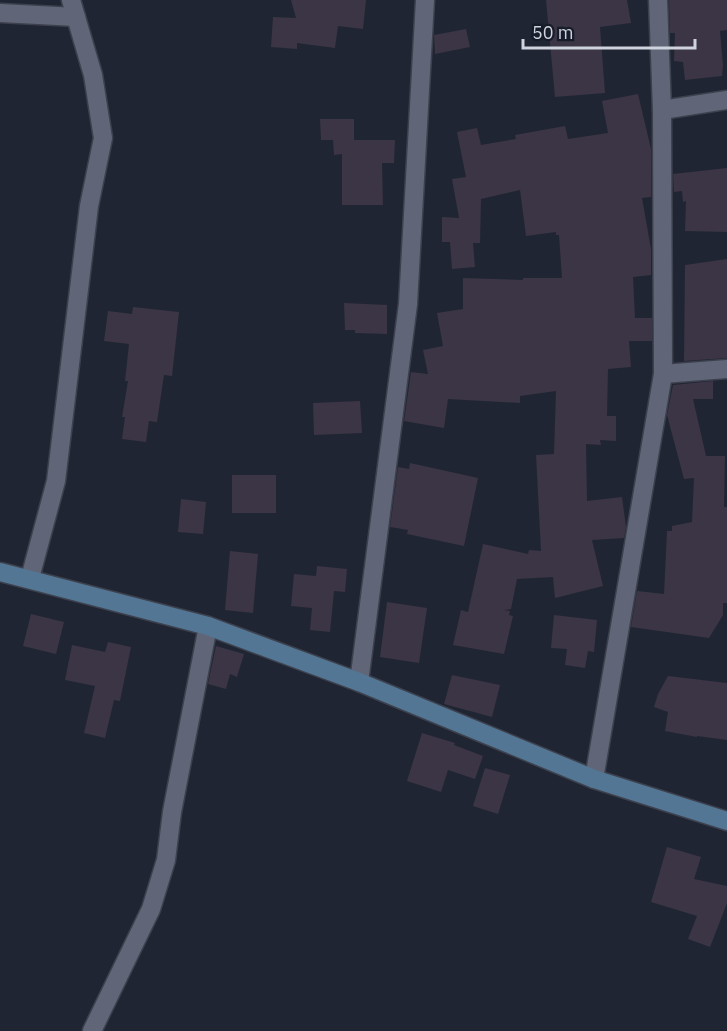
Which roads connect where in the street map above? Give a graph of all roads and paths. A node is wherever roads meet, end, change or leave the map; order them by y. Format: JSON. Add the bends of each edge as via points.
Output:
{"nodes":[{"id":1,"x":425,"y":0,"type":"edge"},
{"id":2,"x":658,"y":0,"type":"edge"},
{"id":3,"x":74,"y":9,"type":"edge"},
{"id":4,"x":0,"y":13,"type":"edge"},
{"id":5,"x":727,"y":100,"type":"edge"},
{"id":6,"x":662,"y":110,"type":"junction"},
{"id":7,"x":727,"y":369,"type":"edge"},
{"id":8,"x":663,"y":374,"type":"junction"},
{"id":9,"x":0,"y":572,"type":"edge"},
{"id":10,"x":30,"y":578,"type":"junction"},
{"id":11,"x":208,"y":626,"type":"junction"},
{"id":12,"x":359,"y":682,"type":"junction"},
{"id":13,"x":594,"y":779,"type":"junction"},
{"id":14,"x":727,"y":821,"type":"edge"},
{"id":15,"x":92,"y":1031,"type":"edge"}],
"edges":[{"from":1,"to":12,"type":"street","via":[[408,304]]},
{"from":2,"to":6,"type":"street"},
{"from":3,"to":4,"type":"street"},
{"from":3,"to":10,"type":"street","via":[[93,75],[103,138],[89,206],[56,481]]},
{"from":5,"to":6,"type":"street"},
{"from":6,"to":8,"type":"street"},
{"from":7,"to":8,"type":"street"},
{"from":8,"to":13,"type":"street"},
{"from":9,"to":10,"type":"street"},
{"from":10,"to":11,"type":"street"},
{"from":11,"to":12,"type":"street"},
{"from":11,"to":15,"type":"street","via":[[166,860],[151,909]]},
{"from":12,"to":13,"type":"street"},
{"from":13,"to":14,"type":"street"}]}
